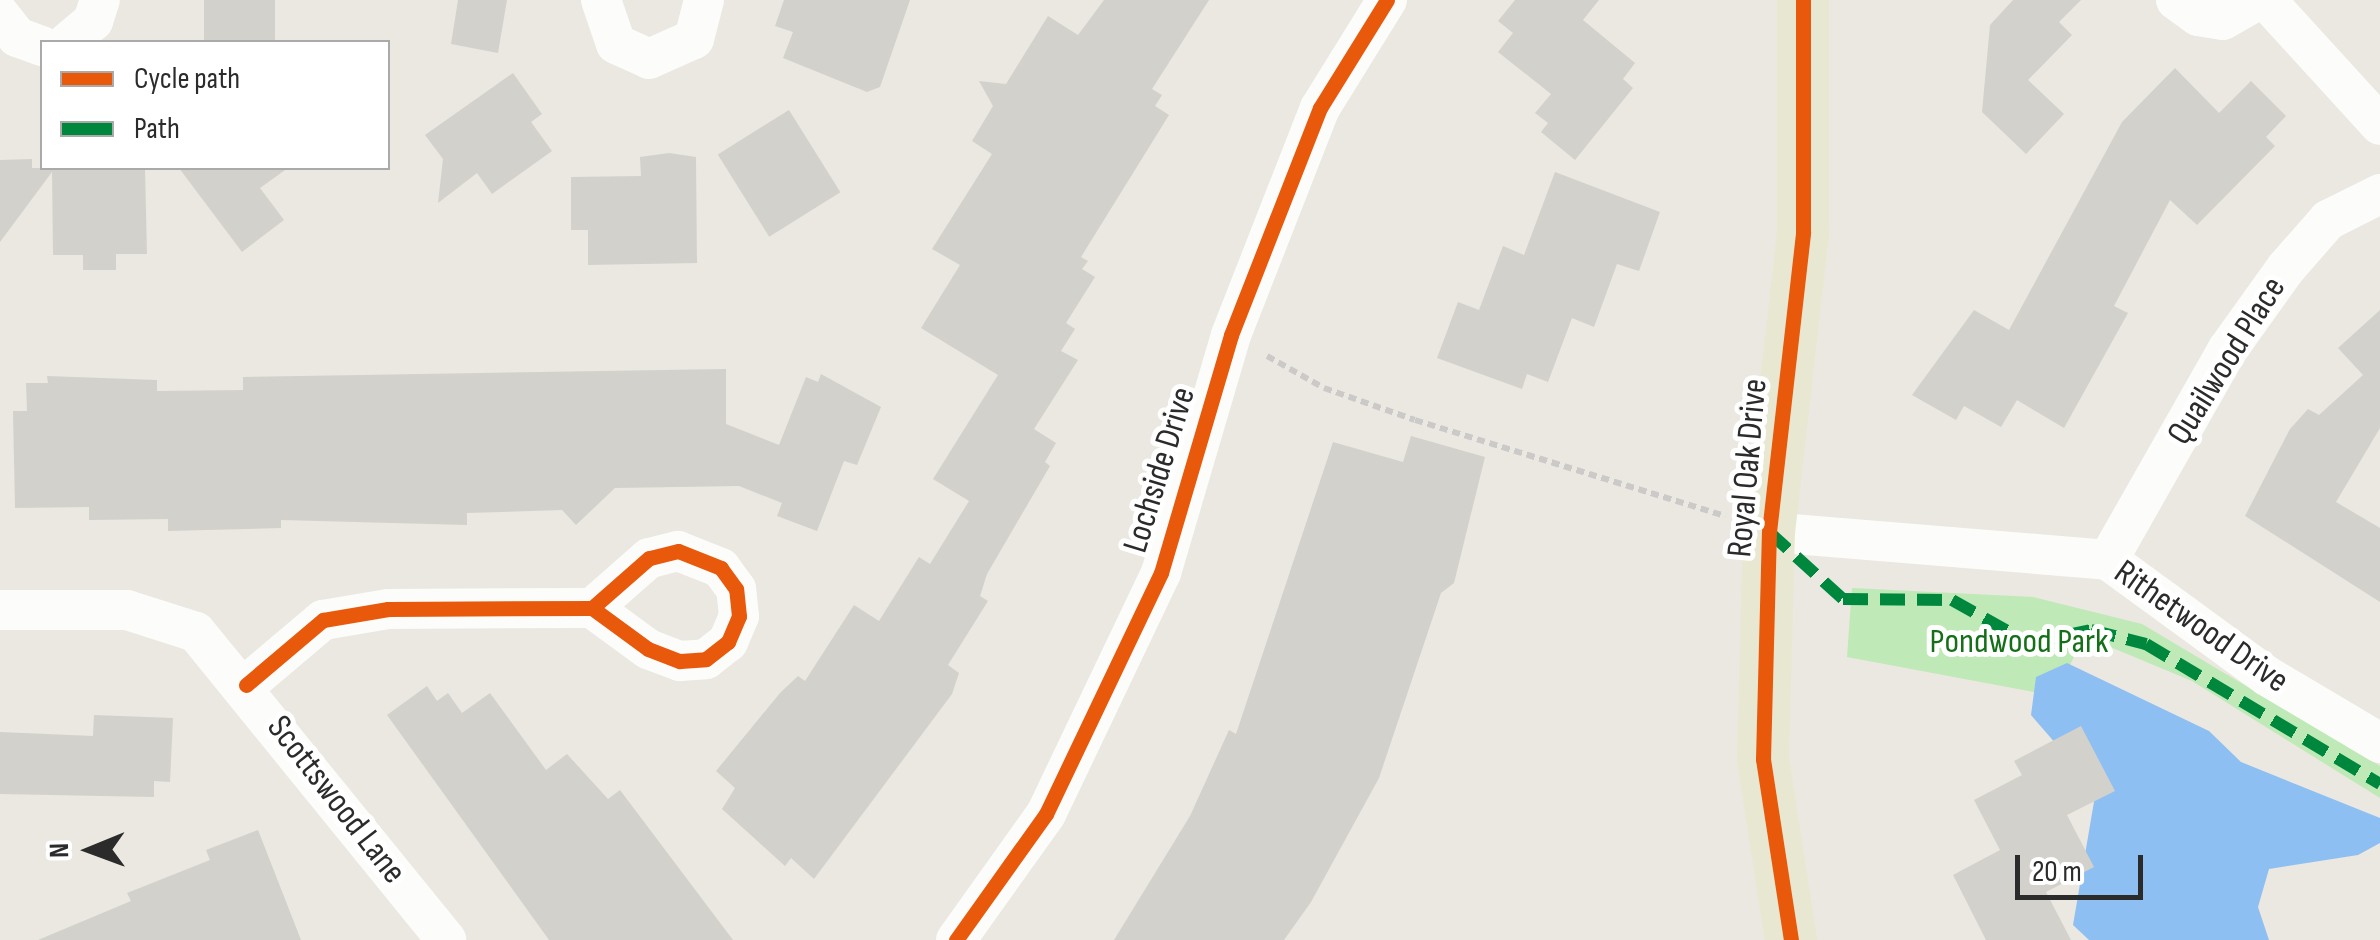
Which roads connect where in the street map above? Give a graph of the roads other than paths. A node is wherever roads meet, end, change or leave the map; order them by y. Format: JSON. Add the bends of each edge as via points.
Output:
{"nodes":[{"id":1,"x":100,"y":0,"type":"edge"},
{"id":2,"x":601,"y":0,"type":"edge"},
{"id":3,"x":704,"y":0,"type":"edge"},
{"id":4,"x":1386,"y":0,"type":"edge"},
{"id":5,"x":1802,"y":0,"type":"edge"},
{"id":6,"x":2176,"y":0,"type":"edge"},
{"id":7,"x":2258,"y":0,"type":"edge"},
{"id":8,"x":2266,"y":0,"type":"edge"},
{"id":9,"x":0,"y":15,"type":"edge"},
{"id":10,"x":70,"y":40,"type":"edge"},
{"id":11,"x":40,"y":45,"type":"edge"},
{"id":12,"x":2380,"y":124,"type":"edge"},
{"id":13,"x":2380,"y":194,"type":"edge"},
{"id":14,"x":1770,"y":532,"type":"junction"},
{"id":15,"x":2108,"y":560,"type":"junction"},
{"id":16,"x":592,"y":608,"type":"dead end"},
{"id":17,"x":0,"y":610,"type":"edge"},
{"id":18,"x":246,"y":685,"type":"junction"},
{"id":19,"x":2380,"y":743,"type":"edge"},
{"id":20,"x":446,"y":940,"type":"edge"},
{"id":21,"x":956,"y":940,"type":"edge"},
{"id":22,"x":1791,"y":940,"type":"edge"}],
"edges":[{"from":1,"to":10,"type":"street","via":[[93,22]]},
{"from":2,"to":3,"type":"street","via":[[616,44],[649,59],[694,39]]},
{"from":4,"to":21,"type":"street","name":"Lochside Drive","via":[[1320,108],[1231,336],[1162,573],[1046,814]]},
{"from":5,"to":14,"type":"main road","name":"Royal Oak Drive","via":[[1803,232]]},
{"from":6,"to":7,"type":"street","via":[[2198,16],[2222,20]]},
{"from":8,"to":12,"type":"street"},
{"from":9,"to":11,"type":"street","via":[[17,37]]},
{"from":13,"to":15,"type":"street","name":"Quailwood Place","via":[[2328,220],[2286,268],[2228,349]]},
{"from":14,"to":15,"type":"street","name":"Rithetwood Drive"},
{"from":14,"to":22,"type":"main road","name":"Royal Oak Drive","via":[[1764,760]]},
{"from":15,"to":19,"type":"street","name":"Rithetwood Drive","via":[[2266,676]]},
{"from":16,"to":18,"type":"street","via":[[388,609],[323,620]]},
{"from":17,"to":18,"type":"street","name":"Scottswood Lane","via":[[127,610],[196,632]]},
{"from":18,"to":20,"type":"street","name":"Scottswood Lane"}]}
